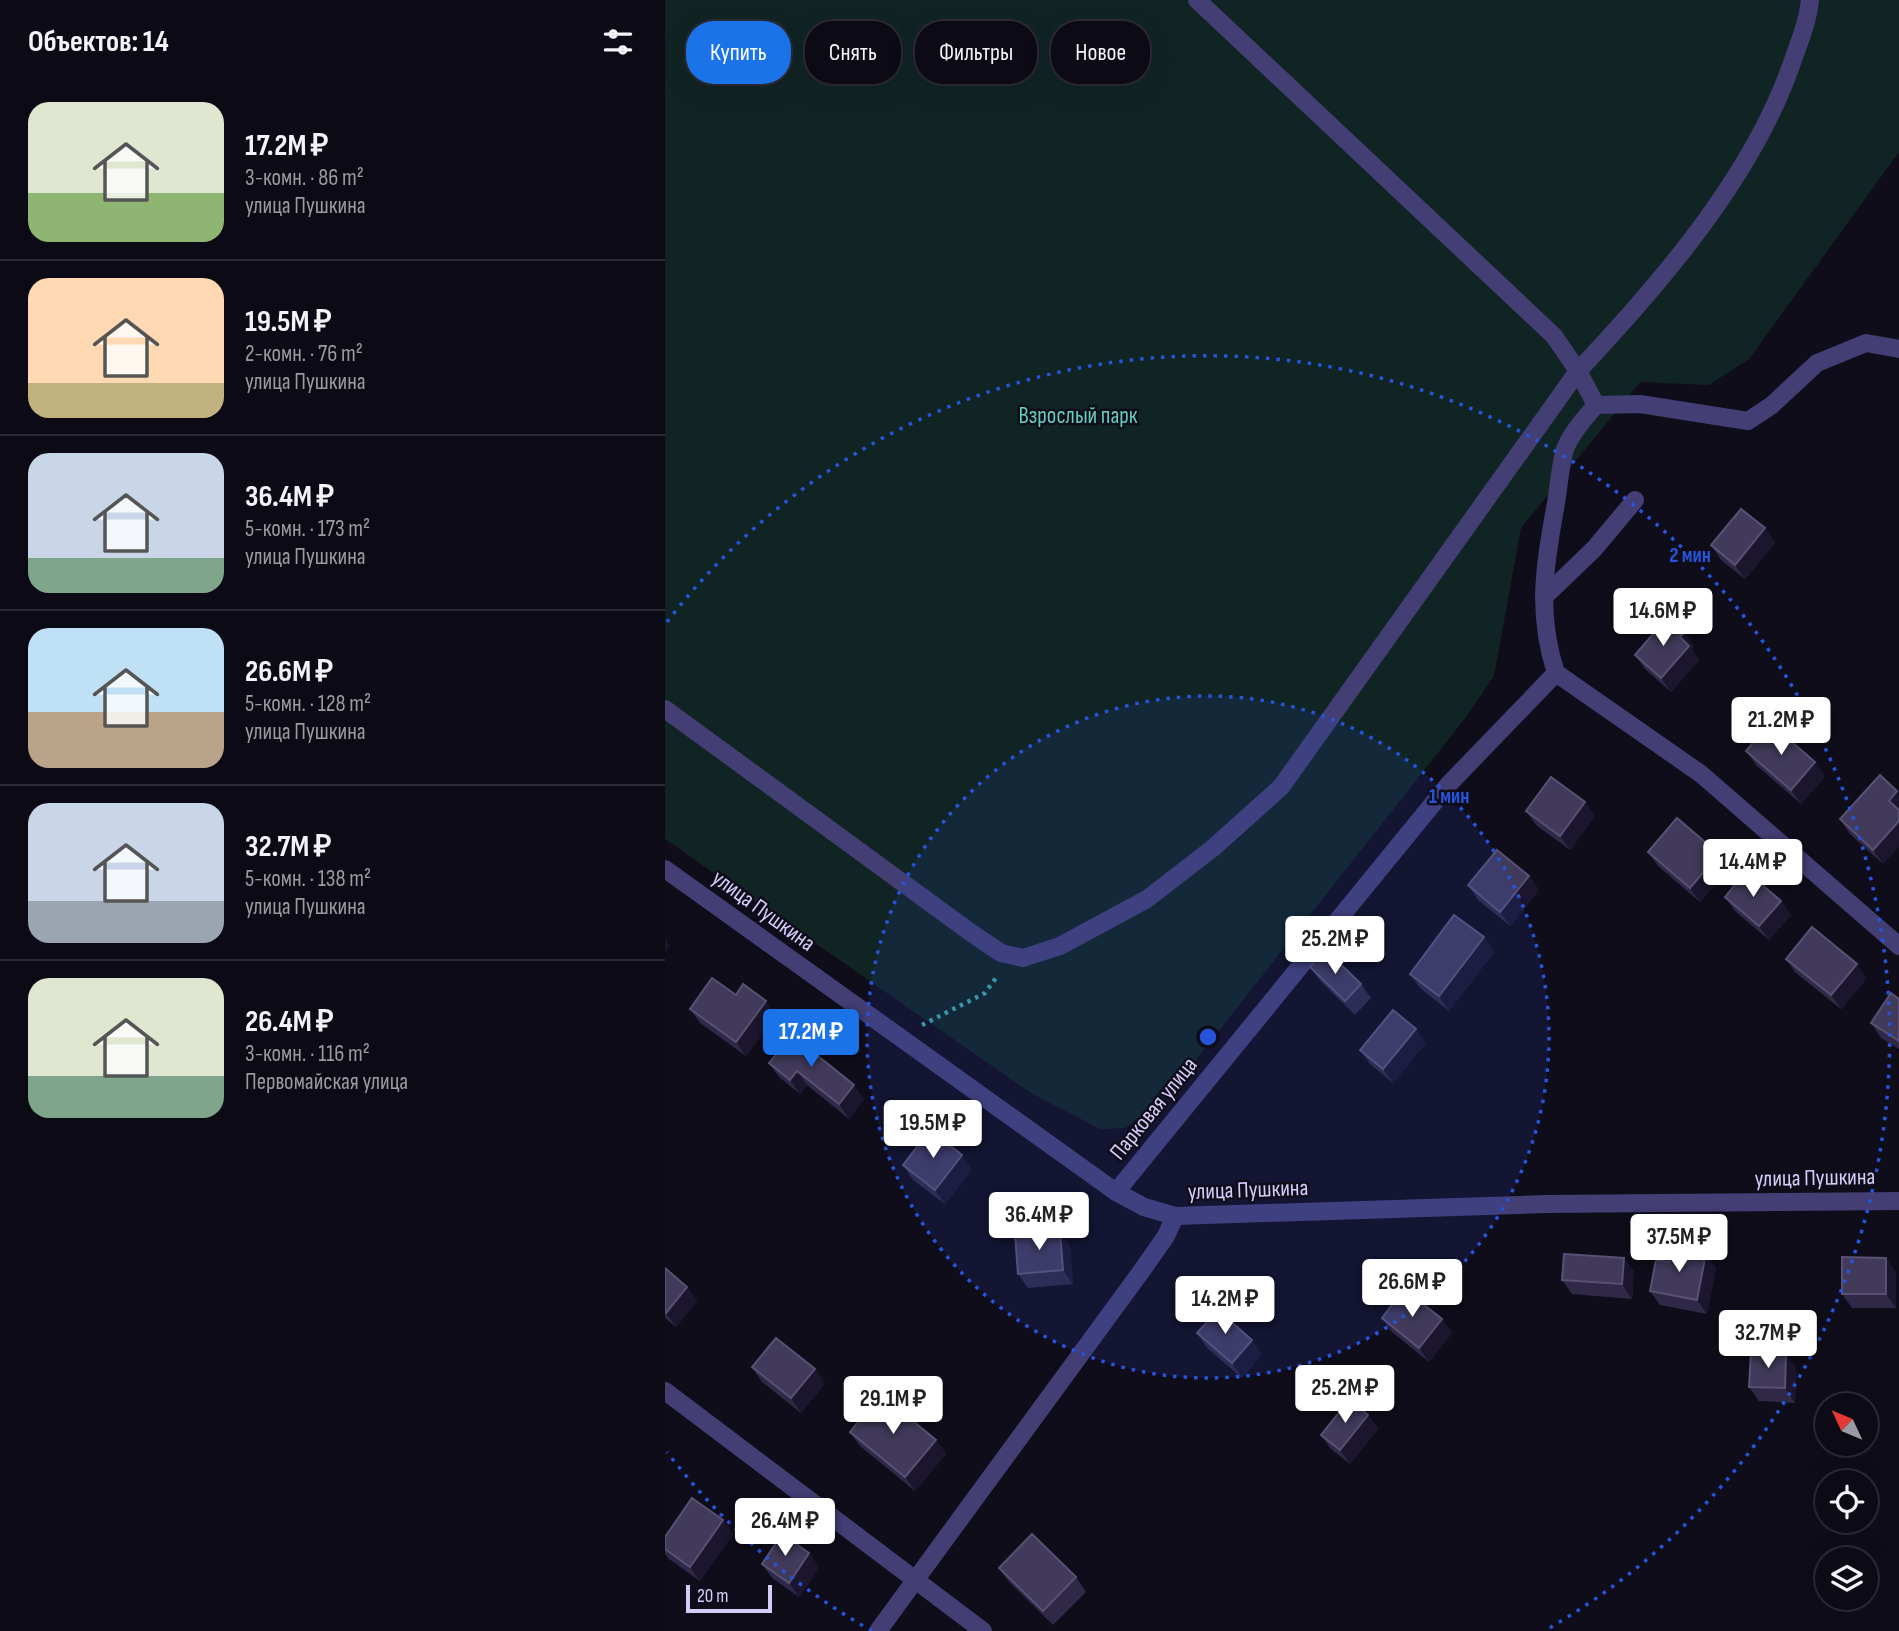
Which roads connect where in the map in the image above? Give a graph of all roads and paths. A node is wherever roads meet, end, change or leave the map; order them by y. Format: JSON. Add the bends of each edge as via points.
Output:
{"nodes":[{"id":1,"x":1197,"y":0,"type":"edge"},
{"id":2,"x":1810,"y":0,"type":"edge"},
{"id":3,"x":1899,"y":349,"type":"edge"},
{"id":4,"x":1578,"y":371,"type":"junction"},
{"id":5,"x":1596,"y":405,"type":"junction"},
{"id":6,"x":1635,"y":500,"type":"dead end"},
{"id":7,"x":1544,"y":597,"type":"junction"},
{"id":8,"x":1556,"y":673,"type":"junction"},
{"id":9,"x":665,"y":709,"type":"edge"},
{"id":10,"x":665,"y":869,"type":"edge"},
{"id":11,"x":1899,"y":946,"type":"edge"},
{"id":12,"x":1023,"y":958,"type":"junction"},
{"id":13,"x":900,"y":1037,"type":"junction"},
{"id":14,"x":1117,"y":1192,"type":"junction"},
{"id":15,"x":1899,"y":1201,"type":"edge"},
{"id":16,"x":1175,"y":1216,"type":"junction"},
{"id":17,"x":665,"y":1391,"type":"edge"},
{"id":18,"x":915,"y":1581,"type":"junction"},
{"id":19,"x":878,"y":1631,"type":"edge"},
{"id":20,"x":983,"y":1631,"type":"edge"}],
"edges":[{"from":1,"to":4,"type":"street","via":[[1554,336]]},
{"from":2,"to":4,"type":"street","via":[[1788,77],[1755,146],[1696,234],[1631,315]]},
{"from":3,"to":5,"type":"street","via":[[1866,342],[1817,363],[1748,421],[1640,404]]},
{"from":4,"to":5,"type":"street"},
{"from":4,"to":12,"type":"street","via":[[1281,787],[1147,899],[1060,946]]},
{"from":5,"to":7,"type":"street","via":[[1565,450],[1546,557]]},
{"from":6,"to":7,"type":"street","via":[[1594,549]]},
{"from":7,"to":8,"type":"street","via":[[1545,632]]},
{"from":8,"to":11,"type":"street","via":[[1701,774]]},
{"from":8,"to":14,"type":"street","name":"Парковая улица","via":[[1449,784]]},
{"from":9,"to":12,"type":"street","via":[[969,932],[1001,953]]},
{"from":10,"to":13,"type":"street","name":"улица Пушкина"},
{"from":12,"to":13,"type":"path","via":[[998,974],[985,993]]},
{"from":13,"to":14,"type":"street","name":"улица Пушкина"},
{"from":14,"to":16,"type":"street","name":"улица Пушкина","via":[[1144,1207]]},
{"from":15,"to":16,"type":"street","name":"улица Пушкина"},
{"from":16,"to":18,"type":"street","via":[[1143,1269]]},
{"from":17,"to":18,"type":"street"},
{"from":18,"to":19,"type":"street"},
{"from":18,"to":20,"type":"street"}]}
